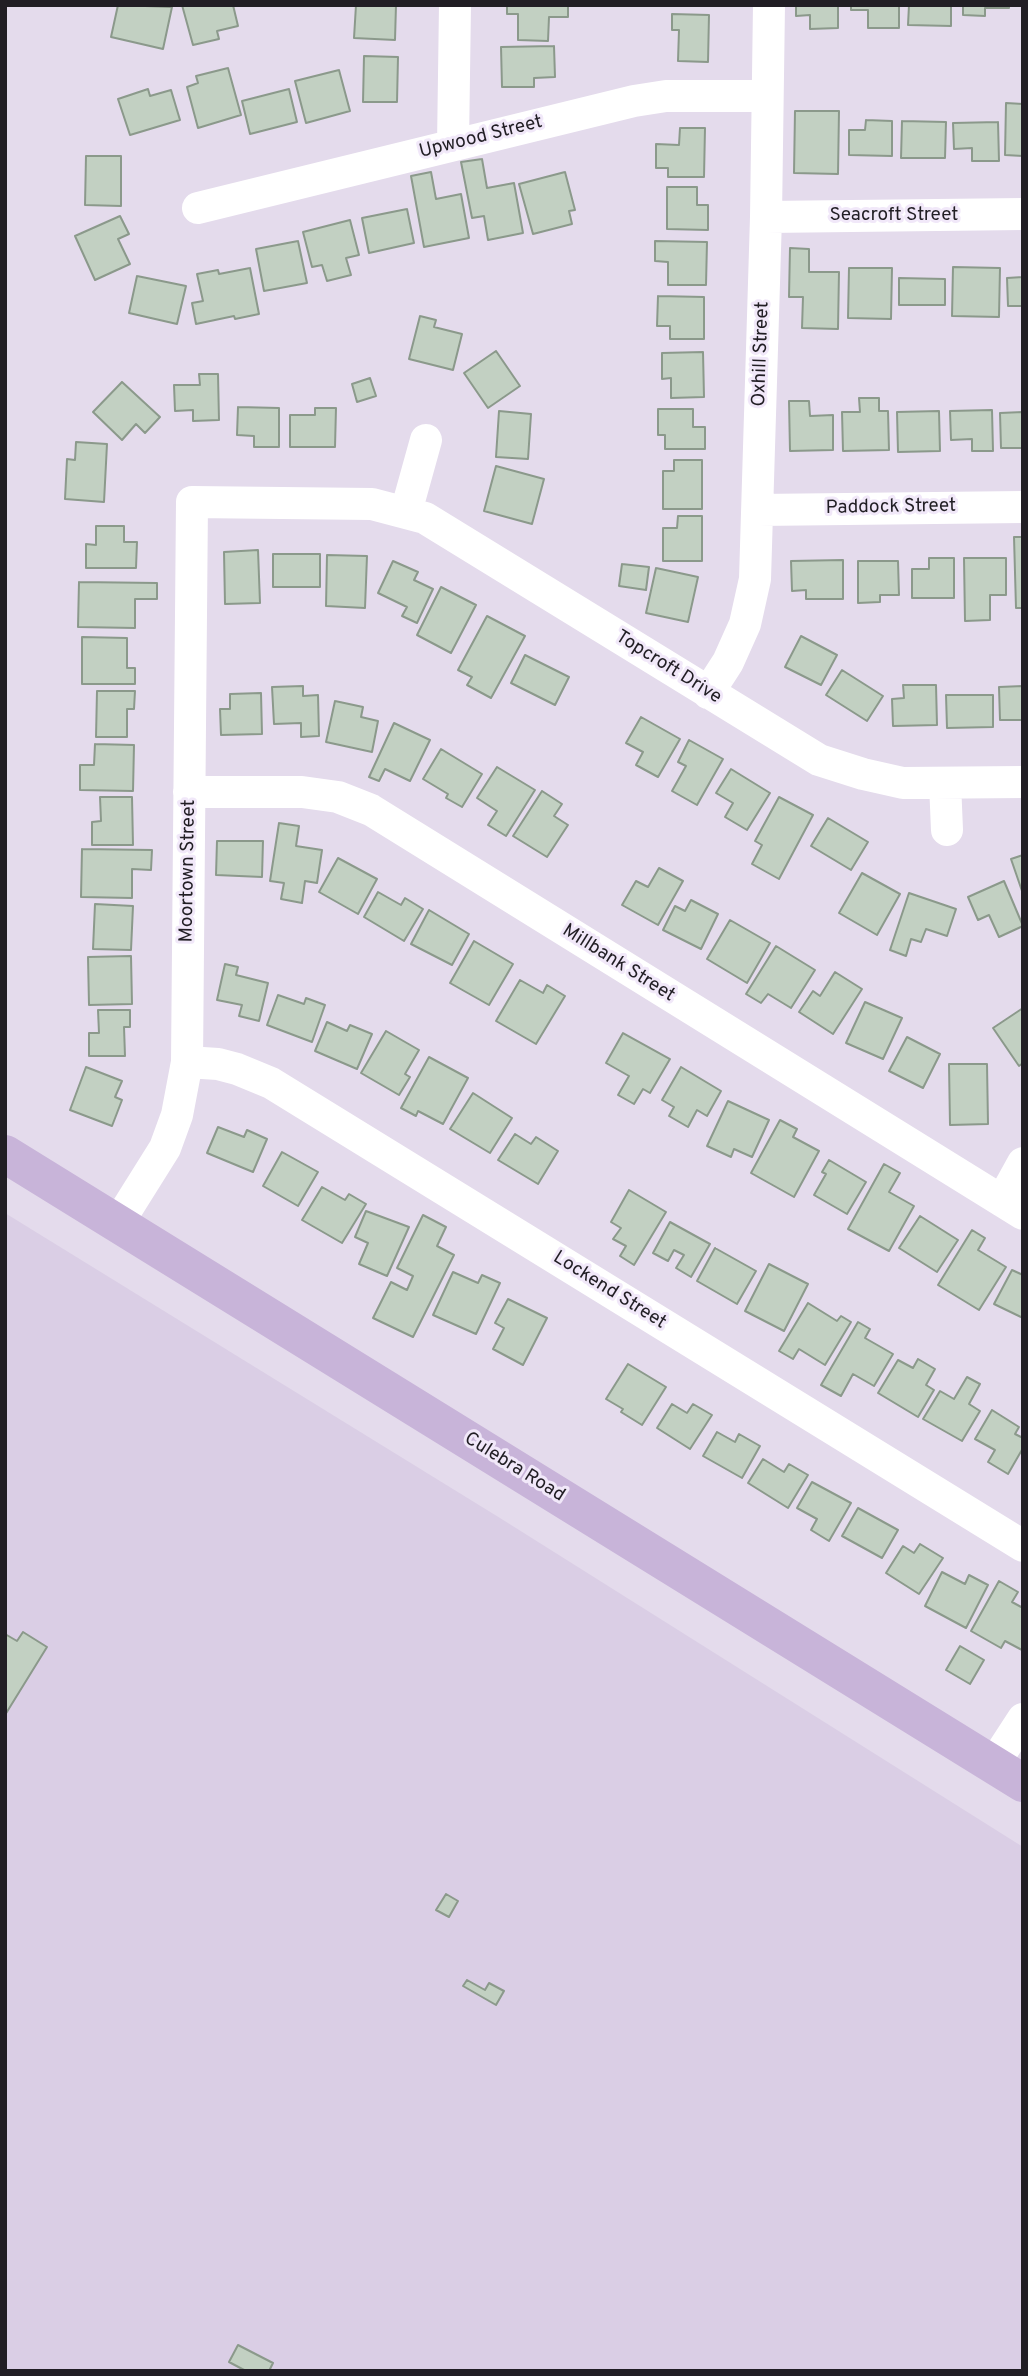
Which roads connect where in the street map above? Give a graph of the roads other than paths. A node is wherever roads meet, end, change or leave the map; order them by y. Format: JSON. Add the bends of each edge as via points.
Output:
{"nodes":[{"id":1,"x":455,"y":5,"type":"edge"},
{"id":2,"x":769,"y":5,"type":"edge"},
{"id":3,"x":767,"y":96,"type":"junction"},
{"id":4,"x":453,"y":145,"type":"junction"},
{"id":5,"x":198,"y":208,"type":"dead end"},
{"id":6,"x":1023,"y":215,"type":"edge"},
{"id":7,"x":766,"y":217,"type":"junction"},
{"id":8,"x":426,"y":440,"type":"dead end"},
{"id":9,"x":192,"y":502,"type":"joint"},
{"id":10,"x":1023,"y":507,"type":"edge"},
{"id":11,"x":758,"y":510,"type":"junction"},
{"id":12,"x":406,"y":512,"type":"junction"},
{"id":13,"x":708,"y":693,"type":"junction"},
{"id":14,"x":1023,"y":782,"type":"edge"},
{"id":15,"x":945,"y":783,"type":"junction"},
{"id":16,"x":189,"y":792,"type":"junction"},
{"id":17,"x":947,"y":830,"type":"dead end"},
{"id":18,"x":187,"y":1062,"type":"junction"},
{"id":19,"x":5,"y":1154,"type":"edge"},
{"id":20,"x":1023,"y":1163,"type":"edge"},
{"id":21,"x":1013,"y":1208,"type":"edge"},
{"id":22,"x":118,"y":1223,"type":"junction"},
{"id":23,"x":1023,"y":1546,"type":"edge"},
{"id":24,"x":1023,"y":1719,"type":"edge"},
{"id":25,"x":1008,"y":1774,"type":"edge"}],
"edges":[{"from":1,"to":4,"type":"street"},
{"from":2,"to":3,"type":"street","name":"Oxhill Street"},
{"from":3,"to":4,"type":"street","name":"Upwood Street","via":[[666,96]]},
{"from":3,"to":7,"type":"street","name":"Oxhill Street"},
{"from":4,"to":5,"type":"street","name":"Upwood Street"},
{"from":6,"to":7,"type":"street","name":"Seacroft Street"},
{"from":7,"to":11,"type":"street","name":"Oxhill Street"},
{"from":8,"to":12,"type":"street"},
{"from":9,"to":12,"type":"street","name":"Topcroft Drive","via":[[372,504]]},
{"from":9,"to":16,"type":"street","name":"Moortown Street"},
{"from":10,"to":11,"type":"street","name":"Paddock Street"},
{"from":11,"to":13,"type":"street","name":"Oxhill Street","via":[[755,579],[745,624]]},
{"from":12,"to":13,"type":"street","name":"Topcroft Drive","via":[[442,527]]},
{"from":13,"to":15,"type":"street","name":"Topcroft Drive","via":[[819,760],[903,783]]},
{"from":14,"to":15,"type":"street","name":"Topcroft Drive"},
{"from":15,"to":17,"type":"street"},
{"from":16,"to":18,"type":"street","name":"Moortown Street"},
{"from":16,"to":21,"type":"street","name":"Millbank Street","via":[[302,792],[338,797],[371,810]]},
{"from":18,"to":22,"type":"street","name":"Moortown Street","via":[[165,1148]]},
{"from":18,"to":23,"type":"street","name":"Lockend Street","via":[[218,1064],[271,1083]]},
{"from":19,"to":22,"type":"main road","name":"Culebra Road"},
{"from":20,"to":21,"type":"street"},
{"from":22,"to":25,"type":"main road","name":"Culebra Road"},
{"from":24,"to":25,"type":"street"}]}
